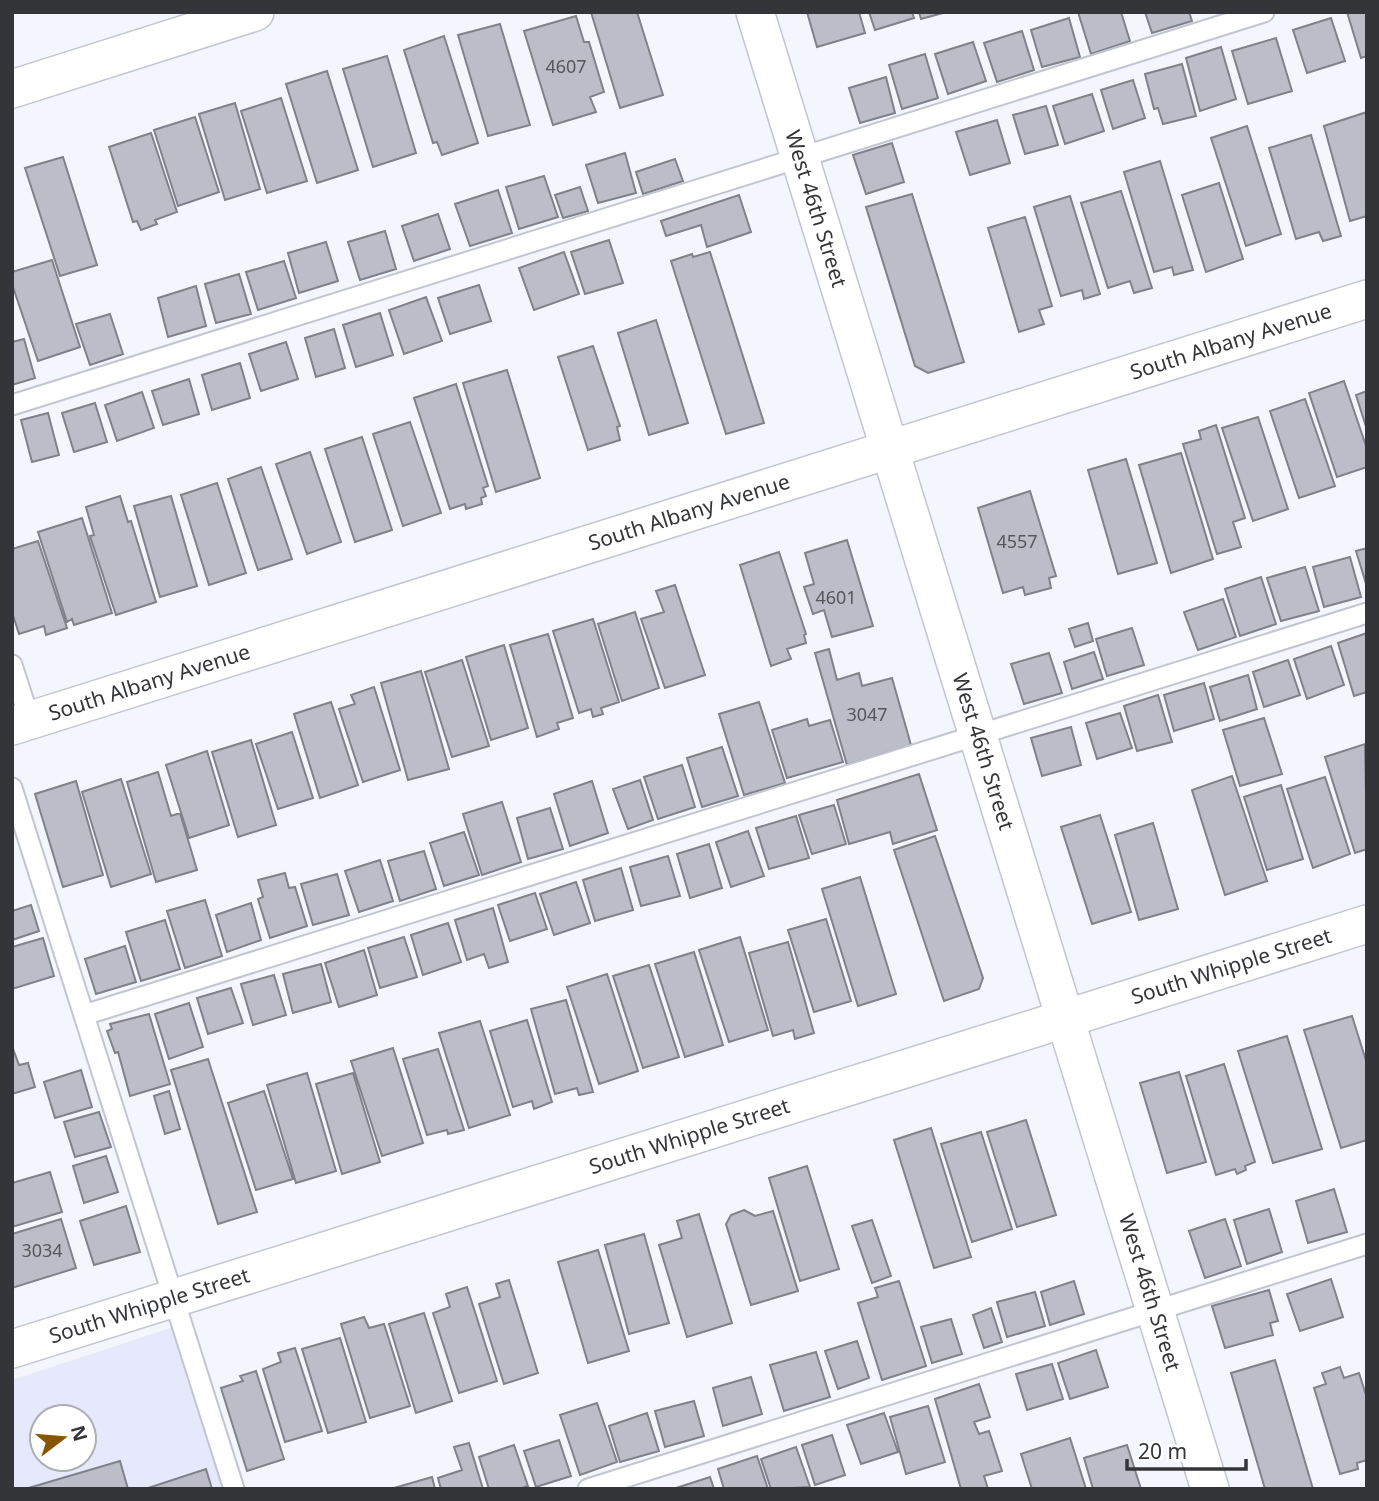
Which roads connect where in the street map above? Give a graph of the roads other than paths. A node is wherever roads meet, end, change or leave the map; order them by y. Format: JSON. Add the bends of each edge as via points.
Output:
{"nodes":[{"id":1,"x":255,"y":12,"type":"edge"},
{"id":2,"x":755,"y":12,"type":"edge"},
{"id":3,"x":1264,"y":12,"type":"edge"},
{"id":4,"x":12,"y":89,"type":"edge"},
{"id":5,"x":799,"y":158,"type":"junction"},
{"id":6,"x":1367,"y":299,"type":"edge"},
{"id":7,"x":12,"y":404,"type":"edge"},
{"id":8,"x":890,"y":450,"type":"junction"},
{"id":9,"x":1367,"y":612,"type":"edge"},
{"id":10,"x":12,"y":665,"type":"edge"},
{"id":11,"x":21,"y":723,"type":"edge"},
{"id":12,"x":978,"y":734,"type":"junction"},
{"id":13,"x":12,"y":788,"type":"edge"},
{"id":14,"x":1367,"y":924,"type":"edge"},
{"id":15,"x":84,"y":1015,"type":"junction"},
{"id":16,"x":1065,"y":1018,"type":"junction"},
{"id":17,"x":1367,"y":1244,"type":"edge"},
{"id":18,"x":173,"y":1298,"type":"junction"},
{"id":19,"x":1155,"y":1310,"type":"junction"},
{"id":20,"x":12,"y":1349,"type":"edge"},
{"id":21,"x":234,"y":1489,"type":"edge"},
{"id":22,"x":588,"y":1489,"type":"edge"},
{"id":23,"x":1210,"y":1489,"type":"edge"}],
"edges":[{"from":1,"to":4,"type":"street"},
{"from":2,"to":5,"type":"street","name":"West 46th Street"},
{"from":3,"to":5,"type":"lane"},
{"from":5,"to":7,"type":"lane"},
{"from":5,"to":8,"type":"street","name":"West 46th Street"},
{"from":6,"to":8,"type":"street","name":"South Albany Avenue"},
{"from":8,"to":11,"type":"street","name":"South Albany Avenue"},
{"from":8,"to":12,"type":"street","name":"West 46th Street"},
{"from":9,"to":12,"type":"lane"},
{"from":10,"to":11,"type":"lane"},
{"from":12,"to":15,"type":"lane"},
{"from":12,"to":16,"type":"street","name":"West 46th Street"},
{"from":13,"to":15,"type":"lane"},
{"from":14,"to":16,"type":"street","name":"South Whipple Street"},
{"from":15,"to":18,"type":"lane"},
{"from":16,"to":18,"type":"street","name":"South Whipple Street"},
{"from":16,"to":19,"type":"street","name":"West 46th Street"},
{"from":17,"to":19,"type":"lane"},
{"from":18,"to":20,"type":"street","name":"South Whipple Street"},
{"from":18,"to":21,"type":"lane"},
{"from":19,"to":22,"type":"lane"},
{"from":19,"to":23,"type":"street","name":"West 46th Street"}]}
